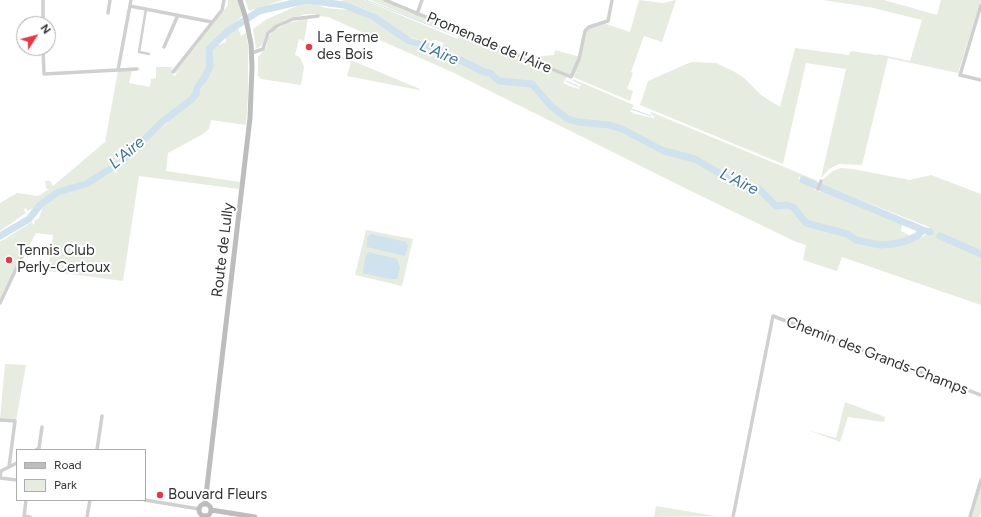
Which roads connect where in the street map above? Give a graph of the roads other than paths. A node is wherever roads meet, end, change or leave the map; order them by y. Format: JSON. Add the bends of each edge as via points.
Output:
{"nodes":[{"id":1,"x":43,"y":0,"type":"edge"},
{"id":2,"x":110,"y":0,"type":"edge"},
{"id":3,"x":131,"y":0,"type":"edge"},
{"id":4,"x":224,"y":0,"type":"edge"},
{"id":5,"x":240,"y":0,"type":"edge"},
{"id":6,"x":385,"y":0,"type":"edge"},
{"id":7,"x":422,"y":0,"type":"edge"},
{"id":8,"x":612,"y":0,"type":"edge"},
{"id":9,"x":130,"y":6,"type":"junction"},
{"id":10,"x":981,"y":6,"type":"edge"},
{"id":11,"x":146,"y":9,"type":"junction"},
{"id":12,"x":108,"y":13,"type":"dead end"},
{"id":13,"x":417,"y":14,"type":"junction"},
{"id":14,"x":178,"y":15,"type":"junction"},
{"id":15,"x":43,"y":16,"type":"edge"},
{"id":16,"x":318,"y":16,"type":"dead end"},
{"id":17,"x":212,"y":22,"type":"junction"},
{"id":18,"x":164,"y":47,"type":"dead end"},
{"id":19,"x":252,"y":53,"type":"junction"},
{"id":20,"x":149,"y":54,"type":"dead end"},
{"id":21,"x":43,"y":56,"type":"edge"},
{"id":22,"x":137,"y":68,"type":"dead end"},
{"id":23,"x":118,"y":70,"type":"junction"},
{"id":24,"x":173,"y":72,"type":"dead end"},
{"id":25,"x":981,"y":80,"type":"edge"},
{"id":26,"x":821,"y":182,"type":"dead end"},
{"id":27,"x":818,"y":190,"type":"dead end"},
{"id":28,"x":26,"y":248,"type":"dead end"},
{"id":29,"x":0,"y":303,"type":"edge"},
{"id":30,"x":981,"y":395,"type":"edge"},
{"id":31,"x":102,"y":416,"type":"dead end"},
{"id":32,"x":0,"y":420,"type":"edge"},
{"id":33,"x":42,"y":427,"type":"dead end"},
{"id":34,"x":38,"y":449,"type":"edge"},
{"id":35,"x":97,"y":449,"type":"edge"},
{"id":36,"x":16,"y":464,"type":"edge"},
{"id":37,"x":9,"y":467,"type":"junction"},
{"id":38,"x":0,"y":478,"type":"edge"},
{"id":39,"x":16,"y":480,"type":"edge"},
{"id":40,"x":981,"y":480,"type":"edge"},
{"id":41,"x":146,"y":500,"type":"edge"},
{"id":42,"x":26,"y":501,"type":"edge"},
{"id":43,"x":90,"y":501,"type":"edge"},
{"id":44,"x":205,"y":504,"type":"junction"},
{"id":45,"x":199,"y":509,"type":"junction"},
{"id":46,"x":211,"y":510,"type":"junction"},
{"id":47,"x":204,"y":516,"type":"edge"},
{"id":48,"x":24,"y":517,"type":"edge"},
{"id":49,"x":30,"y":517,"type":"edge"},
{"id":50,"x":87,"y":517,"type":"edge"},
{"id":51,"x":255,"y":517,"type":"edge"},
{"id":52,"x":733,"y":517,"type":"edge"},
{"id":53,"x":970,"y":517,"type":"edge"}],
"edges":[{"from":1,"to":15,"type":"street"},
{"from":2,"to":12,"type":"street"},
{"from":3,"to":9,"type":"street"},
{"from":4,"to":17,"type":"street","via":[[223,9]]},
{"from":5,"to":19,"type":"main road","name":"Route de Lully"},
{"from":6,"to":13,"type":"street","name":"Promenade de l'Aire"},
{"from":7,"to":13,"type":"street"},
{"from":8,"to":13,"type":"street","name":"Promenade de l'Aire","via":[[608,21],[589,27],[585,31],[571,77]]},
{"from":9,"to":11,"type":"street"},
{"from":9,"to":23,"type":"street"},
{"from":10,"to":25,"type":"street","via":[[960,75]]},
{"from":11,"to":14,"type":"street"},
{"from":11,"to":20,"type":"street","via":[[139,52]]},
{"from":14,"to":17,"type":"street"},
{"from":14,"to":18,"type":"street"},
{"from":16,"to":19,"type":"street","via":[[293,19],[277,26],[268,33],[263,49]]},
{"from":17,"to":24,"type":"street"},
{"from":19,"to":44,"type":"main road","name":"Route de Lully","via":[[250,118]]},
{"from":21,"to":23,"type":"street","via":[[44,74]]},
{"from":22,"to":23,"type":"street"},
{"from":26,"to":27,"type":"street"},
{"from":28,"to":29,"type":"street"},
{"from":30,"to":52,"type":"street","name":"Chemin des Grands-Champs","via":[[773,316]]},
{"from":31,"to":35,"type":"street"},
{"from":32,"to":37,"type":"street","via":[[15,422]]},
{"from":33,"to":34,"type":"street"},
{"from":36,"to":37,"type":"street"},
{"from":37,"to":38,"type":"street","via":[[2,471]]},
{"from":38,"to":39,"type":"street"},
{"from":40,"to":53,"type":"street"},
{"from":41,"to":45,"type":"street"},
{"from":42,"to":48,"type":"street"},
{"from":43,"to":50,"type":"street"},
{"from":44,"to":45,"type":"main road","via":[[200,505]]},
{"from":44,"to":46,"type":"main road","via":[[210,506]]},
{"from":45,"to":47,"type":"main road","via":[[200,514]]},
{"from":46,"to":47,"type":"main road","via":[[210,514]]},
{"from":46,"to":51,"type":"main road"},
{"from":48,"to":49,"type":"street"}]}
